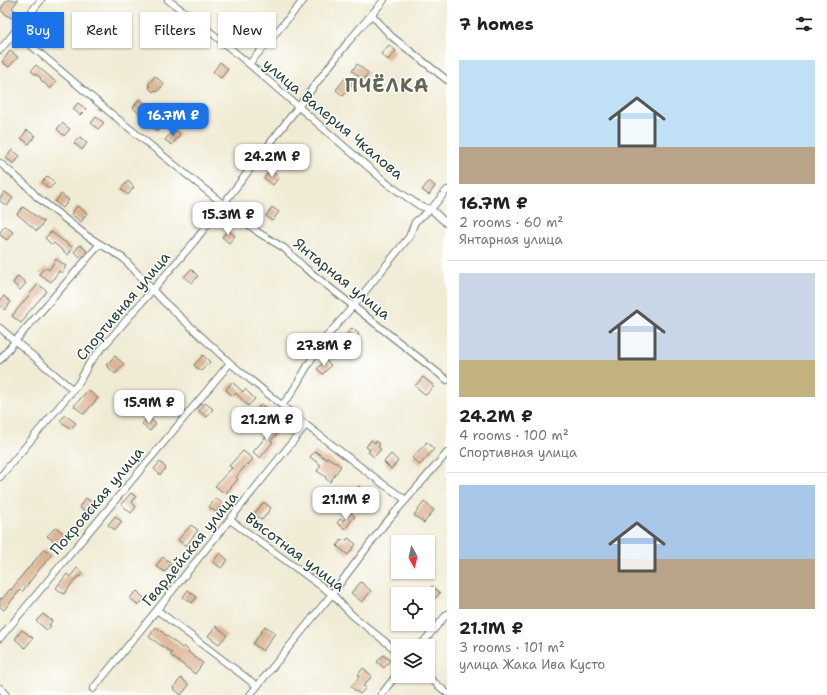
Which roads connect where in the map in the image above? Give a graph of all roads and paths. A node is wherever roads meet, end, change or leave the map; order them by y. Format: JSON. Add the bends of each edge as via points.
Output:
{"nodes":[{"id":1,"x":41,"y":0,"type":"edge"},
{"id":2,"x":168,"y":0,"type":"edge"},
{"id":3,"x":181,"y":0,"type":"edge"},
{"id":4,"x":304,"y":0,"type":"edge"},
{"id":5,"x":384,"y":0,"type":"edge"},
{"id":6,"x":176,"y":6,"type":"junction"},
{"id":7,"x":31,"y":12,"type":"edge"},
{"id":8,"x":372,"y":15,"type":"junction"},
{"id":9,"x":12,"y":36,"type":"edge"},
{"id":10,"x":34,"y":48,"type":"edge"},
{"id":11,"x":0,"y":50,"type":"edge"},
{"id":12,"x":249,"y":64,"type":"junction"},
{"id":13,"x":447,"y":80,"type":"edge"},
{"id":14,"x":297,"y":106,"type":"junction"},
{"id":15,"x":0,"y":163,"type":"edge"},
{"id":16,"x":447,"y":190,"type":"edge"},
{"id":17,"x":223,"y":204,"type":"junction"},
{"id":18,"x":431,"y":209,"type":"junction"},
{"id":19,"x":447,"y":224,"type":"edge"},
{"id":20,"x":100,"y":244,"type":"junction"},
{"id":21,"x":152,"y":290,"type":"junction"},
{"id":22,"x":354,"y":305,"type":"junction"},
{"id":23,"x":0,"y":328,"type":"edge"},
{"id":24,"x":15,"y":341,"type":"junction"},
{"id":25,"x":0,"y":360,"type":"edge"},
{"id":26,"x":230,"y":363,"type":"junction"},
{"id":27,"x":447,"y":380,"type":"edge"},
{"id":28,"x":73,"y":390,"type":"junction"},
{"id":29,"x":282,"y":405,"type":"junction"},
{"id":30,"x":306,"y":425,"type":"junction"},
{"id":31,"x":447,"y":453,"type":"edge"},
{"id":32,"x":0,"y":477,"type":"edge"},
{"id":33,"x":406,"y":500,"type":"junction"},
{"id":34,"x":230,"y":520,"type":"junction"},
{"id":35,"x":332,"y":594,"type":"junction"},
{"id":36,"x":157,"y":610,"type":"junction"},
{"id":37,"x":447,"y":614,"type":"edge"},
{"id":38,"x":0,"y":638,"type":"edge"},
{"id":39,"x":426,"y":639,"type":"edge"},
{"id":40,"x":391,"y":646,"type":"edge"},
{"id":41,"x":391,"y":682,"type":"edge"},
{"id":42,"x":435,"y":683,"type":"edge"},
{"id":43,"x":257,"y":686,"type":"junction"},
{"id":44,"x":0,"y":688,"type":"edge"},
{"id":45,"x":93,"y":689,"type":"dead end"},
{"id":46,"x":447,"y":693,"type":"edge"},
{"id":47,"x":6,"y":695,"type":"edge"},
{"id":48,"x":250,"y":695,"type":"edge"},
{"id":49,"x":381,"y":695,"type":"edge"}],
"edges":[{"from":1,"to":7,"type":"street"},
{"from":2,"to":6,"type":"street","name":"улица Валерия Чкалова"},
{"from":3,"to":6,"type":"street"},
{"from":4,"to":12,"type":"street"},
{"from":5,"to":8,"type":"street","name":"Спортивная улица"},
{"from":6,"to":12,"type":"street","name":"улица Валерия Чкалова"},
{"from":8,"to":13,"type":"street","via":[[391,36]]},
{"from":8,"to":14,"type":"street","name":"Спортивная улица"},
{"from":9,"to":11,"type":"street"},
{"from":10,"to":17,"type":"street","name":"Янтарная улица"},
{"from":12,"to":14,"type":"street","name":"улица Валерия Чкалова"},
{"from":14,"to":17,"type":"street","name":"Спортивная улица"},
{"from":14,"to":18,"type":"street","name":"улица Валерия Чкалова","via":[[389,185],[420,206]]},
{"from":15,"to":20,"type":"street","via":[[36,197]]},
{"from":16,"to":18,"type":"street"},
{"from":17,"to":21,"type":"street","name":"Спортивная улица"},
{"from":17,"to":22,"type":"street","name":"Янтарная улица","via":[[284,248],[305,268]]},
{"from":18,"to":19,"type":"street","name":"улица Валерия Чкалова"},
{"from":18,"to":22,"type":"street","via":[[415,222],[409,237]]},
{"from":20,"to":21,"type":"street","via":[[122,258]]},
{"from":20,"to":24,"type":"street"},
{"from":21,"to":26,"type":"street"},
{"from":21,"to":28,"type":"street","name":"Спортивная улица","via":[[90,362]]},
{"from":22,"to":27,"type":"street","name":"Янтарная улица"},
{"from":22,"to":29,"type":"street","via":[[321,342],[298,383]]},
{"from":23,"to":24,"type":"street"},
{"from":24,"to":25,"type":"street"},
{"from":24,"to":28,"type":"street"},
{"from":26,"to":29,"type":"street"},
{"from":26,"to":38,"type":"street","name":"Покровская улица"},
{"from":28,"to":32,"type":"street","name":"Спортивная улица"},
{"from":29,"to":30,"type":"street"},
{"from":30,"to":33,"type":"street"},
{"from":30,"to":34,"type":"street","name":"Гвардейская улица"},
{"from":31,"to":33,"type":"street"},
{"from":33,"to":35,"type":"street"},
{"from":34,"to":35,"type":"street","name":"Высотная улица"},
{"from":34,"to":36,"type":"street","name":"Гвардейская улица"},
{"from":35,"to":40,"type":"street","name":"Высотная улица","via":[[352,615]]},
{"from":35,"to":43,"type":"street"},
{"from":36,"to":43,"type":"street"},
{"from":36,"to":45,"type":"street","name":"Гвардейская улица"},
{"from":37,"to":39,"type":"street"},
{"from":41,"to":49,"type":"street"},
{"from":42,"to":46,"type":"street"},
{"from":43,"to":48,"type":"street"},
{"from":44,"to":47,"type":"street"}]}
